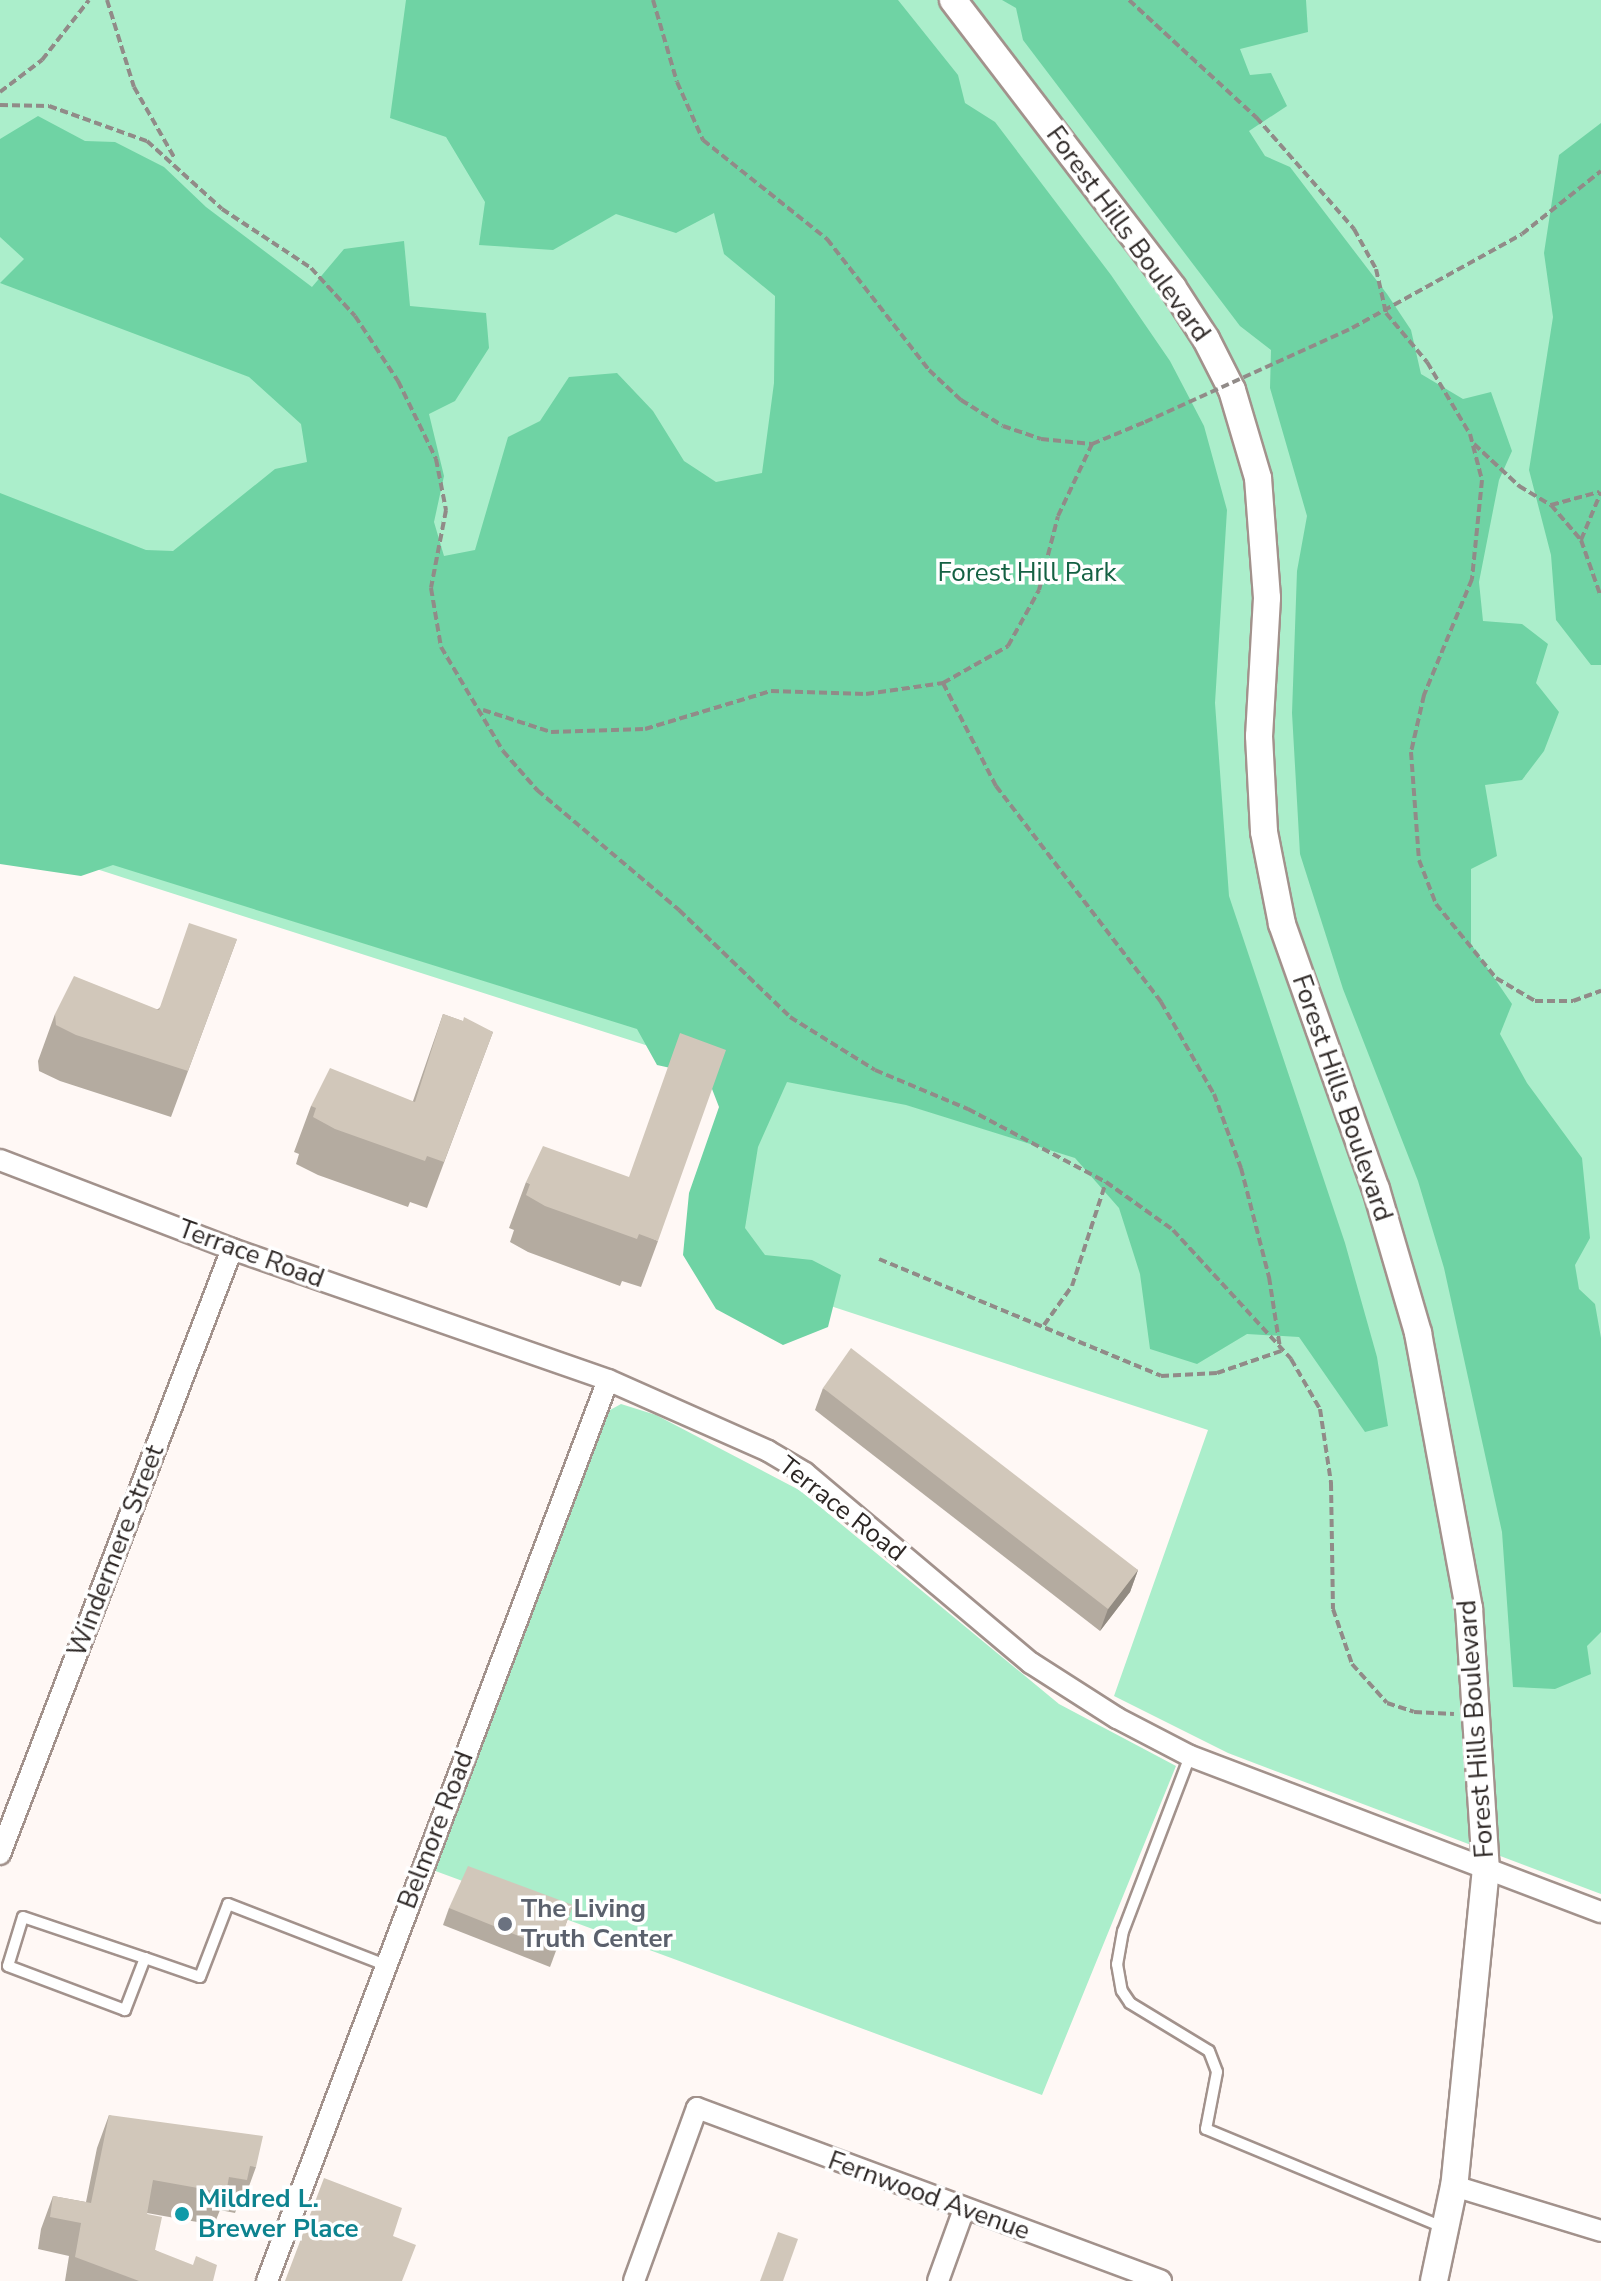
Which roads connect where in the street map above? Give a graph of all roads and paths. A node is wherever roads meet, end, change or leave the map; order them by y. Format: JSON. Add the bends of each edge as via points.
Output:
{"nodes":[{"id":1,"x":89,"y":0,"type":"edge"},
{"id":2,"x":107,"y":0,"type":"edge"},
{"id":3,"x":653,"y":0,"type":"edge"},
{"id":4,"x":953,"y":0,"type":"edge"},
{"id":5,"x":1129,"y":0,"type":"edge"},
{"id":6,"x":0,"y":92,"type":"edge"},
{"id":7,"x":0,"y":105,"type":"edge"},
{"id":8,"x":179,"y":165,"type":"junction"},
{"id":9,"x":1601,"y":171,"type":"edge"},
{"id":10,"x":1386,"y":313,"type":"junction"},
{"id":11,"x":1092,"y":444,"type":"junction"},
{"id":12,"x":1473,"y":444,"type":"junction"},
{"id":13,"x":1601,"y":492,"type":"edge"},
{"id":14,"x":1551,"y":505,"type":"junction"},
{"id":15,"x":1581,"y":540,"type":"junction"},
{"id":16,"x":1601,"y":597,"type":"edge"},
{"id":17,"x":943,"y":683,"type":"junction"},
{"id":18,"x":483,"y":710,"type":"junction"},
{"id":19,"x":1601,"y":991,"type":"edge"},
{"id":20,"x":0,"y":1160,"type":"edge"},
{"id":21,"x":1106,"y":1182,"type":"junction"},
{"id":22,"x":232,"y":1249,"type":"junction"},
{"id":23,"x":879,"y":1259,"type":"dead end"},
{"id":24,"x":1044,"y":1326,"type":"junction"},
{"id":25,"x":1281,"y":1351,"type":"junction"},
{"id":26,"x":608,"y":1380,"type":"junction"},
{"id":27,"x":1478,"y":1711,"type":"junction"},
{"id":28,"x":1190,"y":1756,"type":"junction"},
{"id":29,"x":0,"y":1854,"type":"edge"},
{"id":30,"x":1486,"y":1868,"type":"junction"},
{"id":31,"x":1601,"y":1912,"type":"edge"},
{"id":32,"x":145,"y":1958,"type":"junction"},
{"id":33,"x":385,"y":1965,"type":"junction"},
{"id":34,"x":1454,"y":2186,"type":"junction"},
{"id":35,"x":964,"y":2209,"type":"junction"},
{"id":36,"x":1447,"y":2229,"type":"junction"},
{"id":37,"x":1601,"y":2231,"type":"edge"},
{"id":38,"x":267,"y":2281,"type":"edge"},
{"id":39,"x":634,"y":2281,"type":"edge"},
{"id":40,"x":938,"y":2281,"type":"edge"},
{"id":41,"x":1161,"y":2281,"type":"edge"},
{"id":42,"x":1434,"y":2281,"type":"edge"}],
"edges":[{"from":1,"to":6,"type":"path","via":[[42,60]]},
{"from":2,"to":8,"type":"path","via":[[134,87]]},
{"from":3,"to":11,"type":"path","via":[[677,82],[703,140],[827,239],[929,370],[961,400],[1003,426],[1041,439]]},
{"from":4,"to":27,"type":"street","name":"Forest Hills Boulevard","via":[[1173,288],[1232,390],[1258,478],[1264,534],[1267,598],[1259,736],[1264,832],[1282,924],[1376,1189],[1418,1333],[1469,1608]]},
{"from":5,"to":10,"type":"path","via":[[1256,117],[1354,229],[1376,269]]},
{"from":7,"to":8,"type":"path","via":[[49,106],[105,123],[147,141]]},
{"from":8,"to":18,"type":"path","via":[[222,209],[311,268],[355,316],[398,381],[436,459],[446,510],[431,588],[441,647]]},
{"from":9,"to":10,"type":"path","via":[[1522,234]]},
{"from":10,"to":11,"type":"path","bridge":true},
{"from":10,"to":12,"type":"path","via":[[1427,362]]},
{"from":11,"to":17,"type":"path","via":[[1058,516],[1039,590],[1008,646]]},
{"from":12,"to":14,"type":"path","via":[[1519,486]]},
{"from":12,"to":19,"type":"path","via":[[1482,480],[1472,579],[1424,695],[1411,752],[1419,860],[1436,904],[1496,978],[1535,1001],[1573,1001]]},
{"from":13,"to":14,"type":"path"},
{"from":13,"to":15,"type":"path"},
{"from":14,"to":15,"type":"path"},
{"from":15,"to":16,"type":"path"},
{"from":17,"to":18,"type":"path","via":[[866,694],[771,691],[645,729],[551,732]]},
{"from":17,"to":25,"type":"path","via":[[996,786],[1161,1002],[1214,1094],[1248,1195]]},
{"from":18,"to":21,"type":"path","via":[[503,751],[537,790],[679,910],[790,1017],[875,1070],[968,1109]]},
{"from":20,"to":22,"type":"street","name":"Terrace Road"},
{"from":21,"to":24,"type":"path","via":[[1072,1286]]},
{"from":21,"to":25,"type":"path","via":[[1173,1230]]},
{"from":22,"to":26,"type":"street","name":"Terrace Road"},
{"from":22,"to":29,"type":"street","name":"Windermere Street"},
{"from":23,"to":24,"type":"path"},
{"from":24,"to":25,"type":"path","via":[[1161,1376],[1203,1376]]},
{"from":25,"to":27,"type":"path","via":[[1309,1382],[1328,1443],[1333,1609],[1352,1664],[1387,1703],[1442,1715]]},
{"from":26,"to":28,"type":"street","name":"Terrace Road","via":[[768,1451],[805,1473],[1058,1683]]},
{"from":26,"to":33,"type":"street","name":"Belmore Road"},
{"from":27,"to":30,"type":"street","name":"Forest Hills Boulevard"},
{"from":28,"to":30,"type":"street","name":"Terrace Road"},
{"from":28,"to":36,"type":"lane","via":[[1123,1931],[1117,1964],[1122,1991],[1130,2003],[1209,2051],[1216,2063],[1206,2129]]},
{"from":30,"to":31,"type":"street","name":"Terrace Road"},
{"from":30,"to":34,"type":"street","name":"Forest Hills Boulevard"},
{"from":32,"to":32,"type":"lane","via":[[23,1917],[8,1966],[125,2010]]},
{"from":32,"to":33,"type":"lane","via":[[200,1977],[228,1904]]},
{"from":33,"to":38,"type":"street","name":"Belmore Road"},
{"from":34,"to":36,"type":"street","name":"Forest Hills Boulevard"},
{"from":34,"to":37,"type":"street"},
{"from":35,"to":39,"type":"street","name":"Fernwood Avenue","via":[[697,2108]]},
{"from":35,"to":40,"type":"street"},
{"from":35,"to":41,"type":"street","name":"Fernwood Avenue"},
{"from":36,"to":42,"type":"street","name":"Forest Hills Boulevard"}]}
